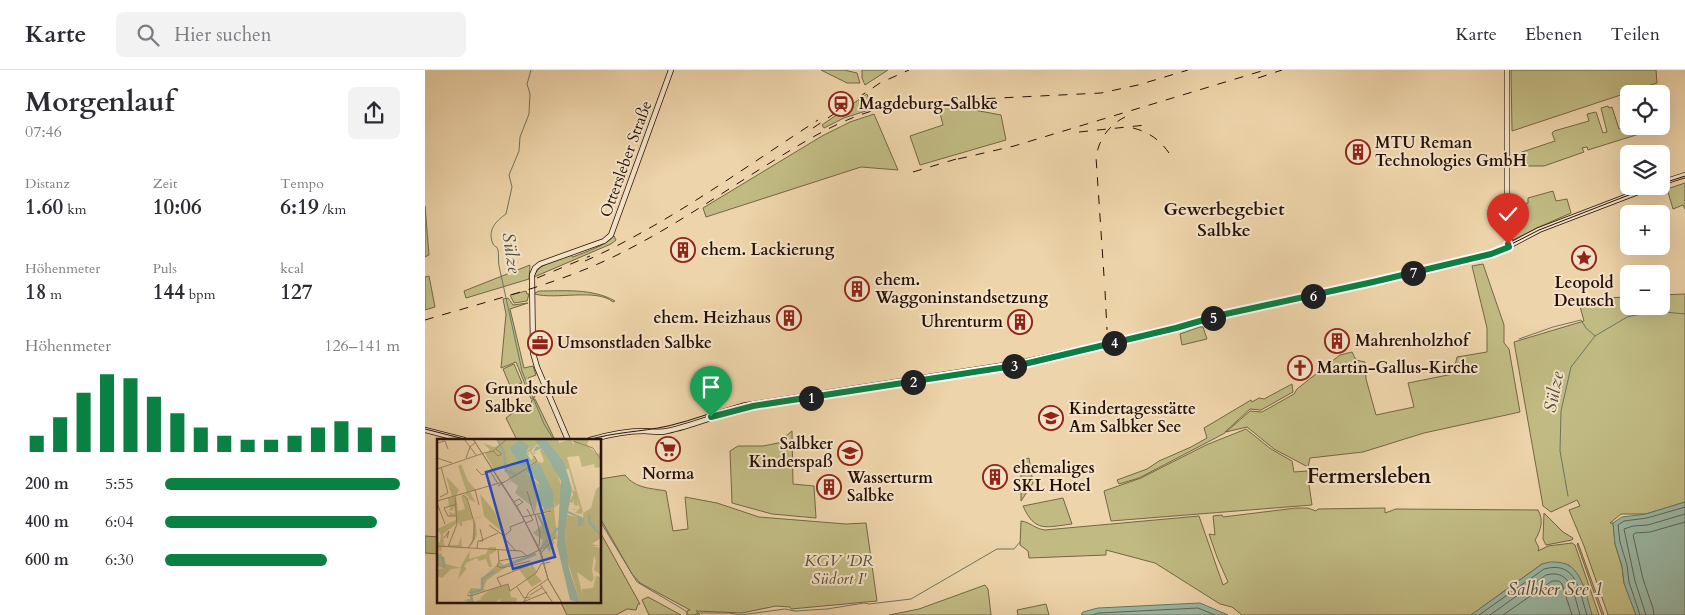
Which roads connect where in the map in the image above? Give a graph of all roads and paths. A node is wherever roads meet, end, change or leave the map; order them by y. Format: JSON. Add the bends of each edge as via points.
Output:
{"nodes":[{"id":1,"x":671,"y":70,"type":"edge"},
{"id":2,"x":1507,"y":70,"type":"edge"},
{"id":3,"x":1685,"y":175,"type":"edge"},
{"id":4,"x":1670,"y":181,"type":"edge"},
{"id":5,"x":1630,"y":195,"type":"edge"},
{"id":6,"x":1509,"y":247,"type":"junction"},
{"id":7,"x":425,"y":430,"type":"edge"},
{"id":8,"x":459,"y":439,"type":"edge"},
{"id":9,"x":568,"y":439,"type":"edge"},
{"id":10,"x":594,"y":439,"type":"edge"}],
"edges":[{"from":1,"to":9,"type":"main road","name":"Ottersleber Straße","via":[[611,235],[605,241],[536,267],[531,278],[533,351]]},
{"from":2,"to":6,"type":"street"},
{"from":3,"to":4,"type":"main road"},
{"from":5,"to":6,"type":"main road","via":[[1539,230]]},
{"from":6,"to":10,"type":"main road","via":[[1471,259],[1221,315],[1020,365],[753,406],[670,430],[646,430]]},
{"from":7,"to":8,"type":"main road"}]}
